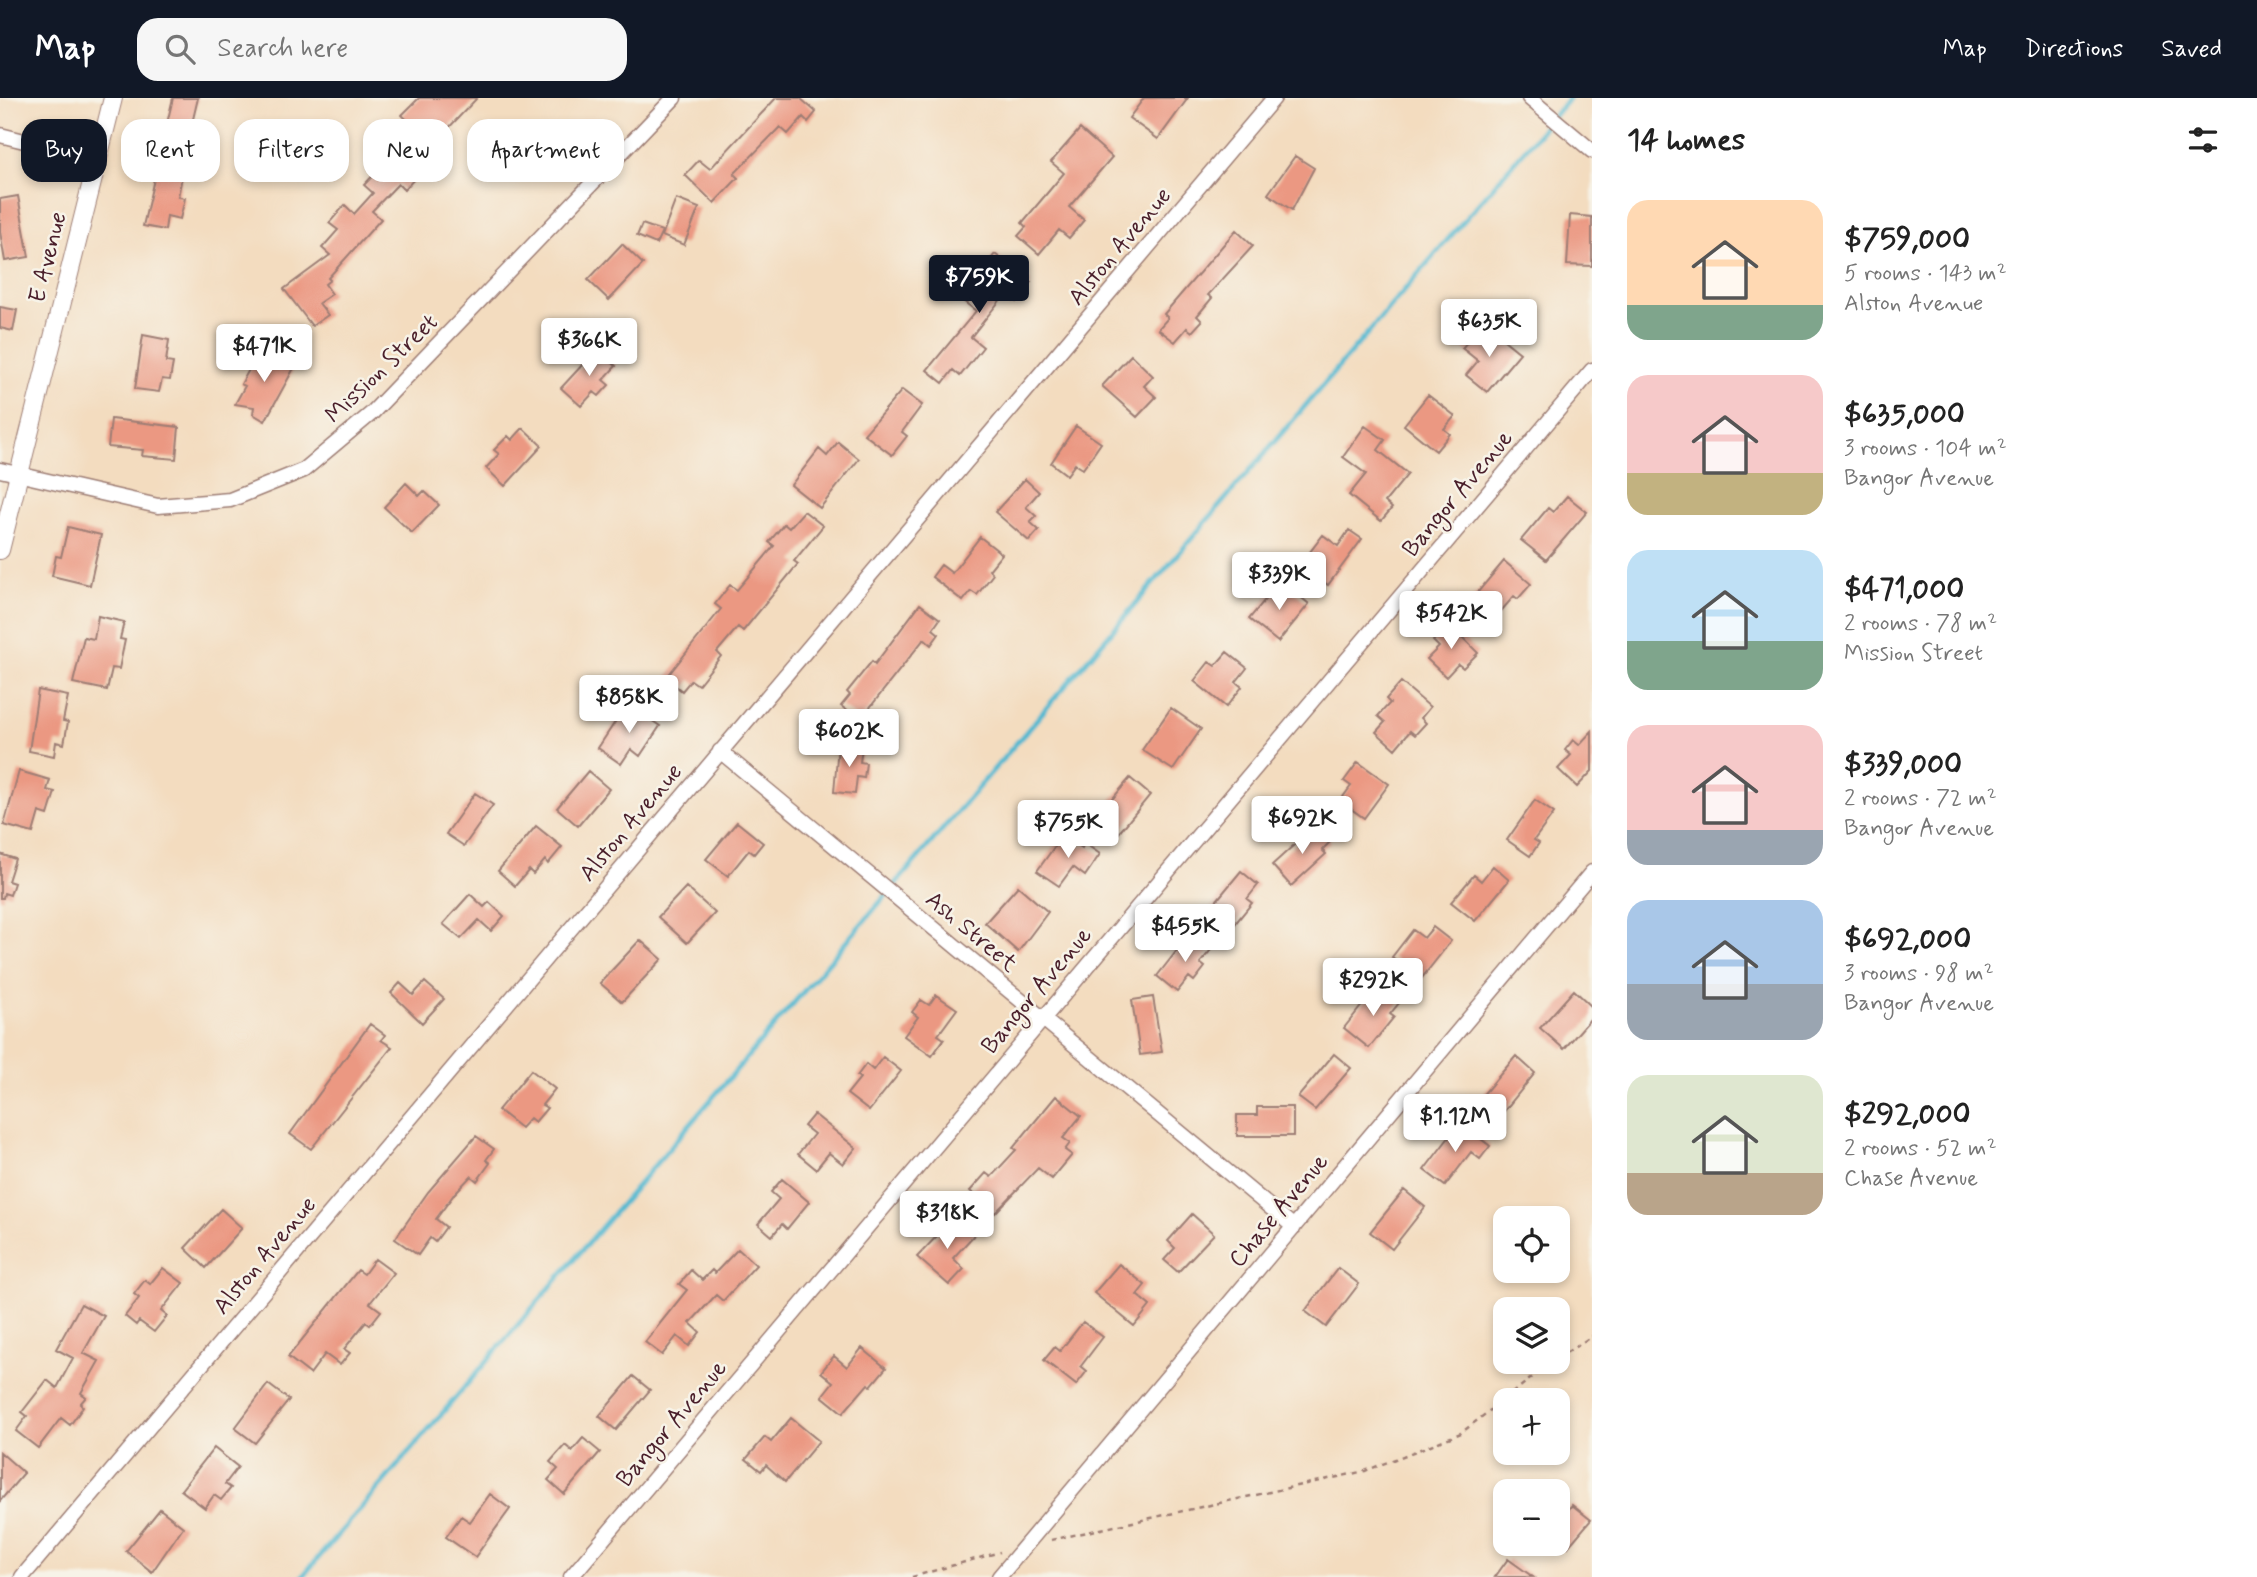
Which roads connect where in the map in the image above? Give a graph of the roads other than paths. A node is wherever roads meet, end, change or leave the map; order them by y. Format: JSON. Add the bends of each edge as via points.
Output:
{"nodes":[{"id":1,"x":113,"y":98,"type":"edge"},
{"id":2,"x":674,"y":98,"type":"edge"},
{"id":3,"x":1275,"y":98,"type":"edge"},
{"id":4,"x":1529,"y":98,"type":"edge"},
{"id":5,"x":107,"y":121,"type":"edge"},
{"id":6,"x":0,"y":135,"type":"edge"},
{"id":7,"x":21,"y":140,"type":"edge"},
{"id":8,"x":1592,"y":151,"type":"edge"},
{"id":9,"x":91,"y":182,"type":"edge"},
{"id":10,"x":1592,"y":370,"type":"edge"},
{"id":11,"x":9,"y":472,"type":"edge"},
{"id":12,"x":0,"y":550,"type":"edge"},
{"id":13,"x":720,"y":751,"type":"junction"},
{"id":14,"x":1592,"y":872,"type":"edge"},
{"id":15,"x":1042,"y":1018,"type":"junction"},
{"id":16,"x":1294,"y":1227,"type":"junction"},
{"id":17,"x":22,"y":1577,"type":"edge"},
{"id":18,"x":571,"y":1577,"type":"edge"},
{"id":19,"x":999,"y":1577,"type":"edge"}],
"edges":[{"from":1,"to":5,"type":"street","name":"E Avenue"},
{"from":2,"to":11,"type":"street","name":"Mission Street","via":[[372,413],[304,470],[230,500],[159,506]]},
{"from":3,"to":13,"type":"street","name":"Alston Avenue"},
{"from":4,"to":8,"type":"street"},
{"from":6,"to":7,"type":"street"},
{"from":9,"to":11,"type":"street","name":"E Avenue"},
{"from":10,"to":15,"type":"street","name":"Bangor Avenue"},
{"from":11,"to":12,"type":"street","name":"E Avenue"},
{"from":13,"to":15,"type":"street","name":"Ash Street"},
{"from":13,"to":17,"type":"street","name":"Alston Avenue"},
{"from":14,"to":16,"type":"street","name":"Chase Avenue"},
{"from":15,"to":16,"type":"street","name":"Ash Street"},
{"from":15,"to":18,"type":"street","name":"Bangor Avenue"},
{"from":16,"to":19,"type":"street","name":"Chase Avenue"}]}
